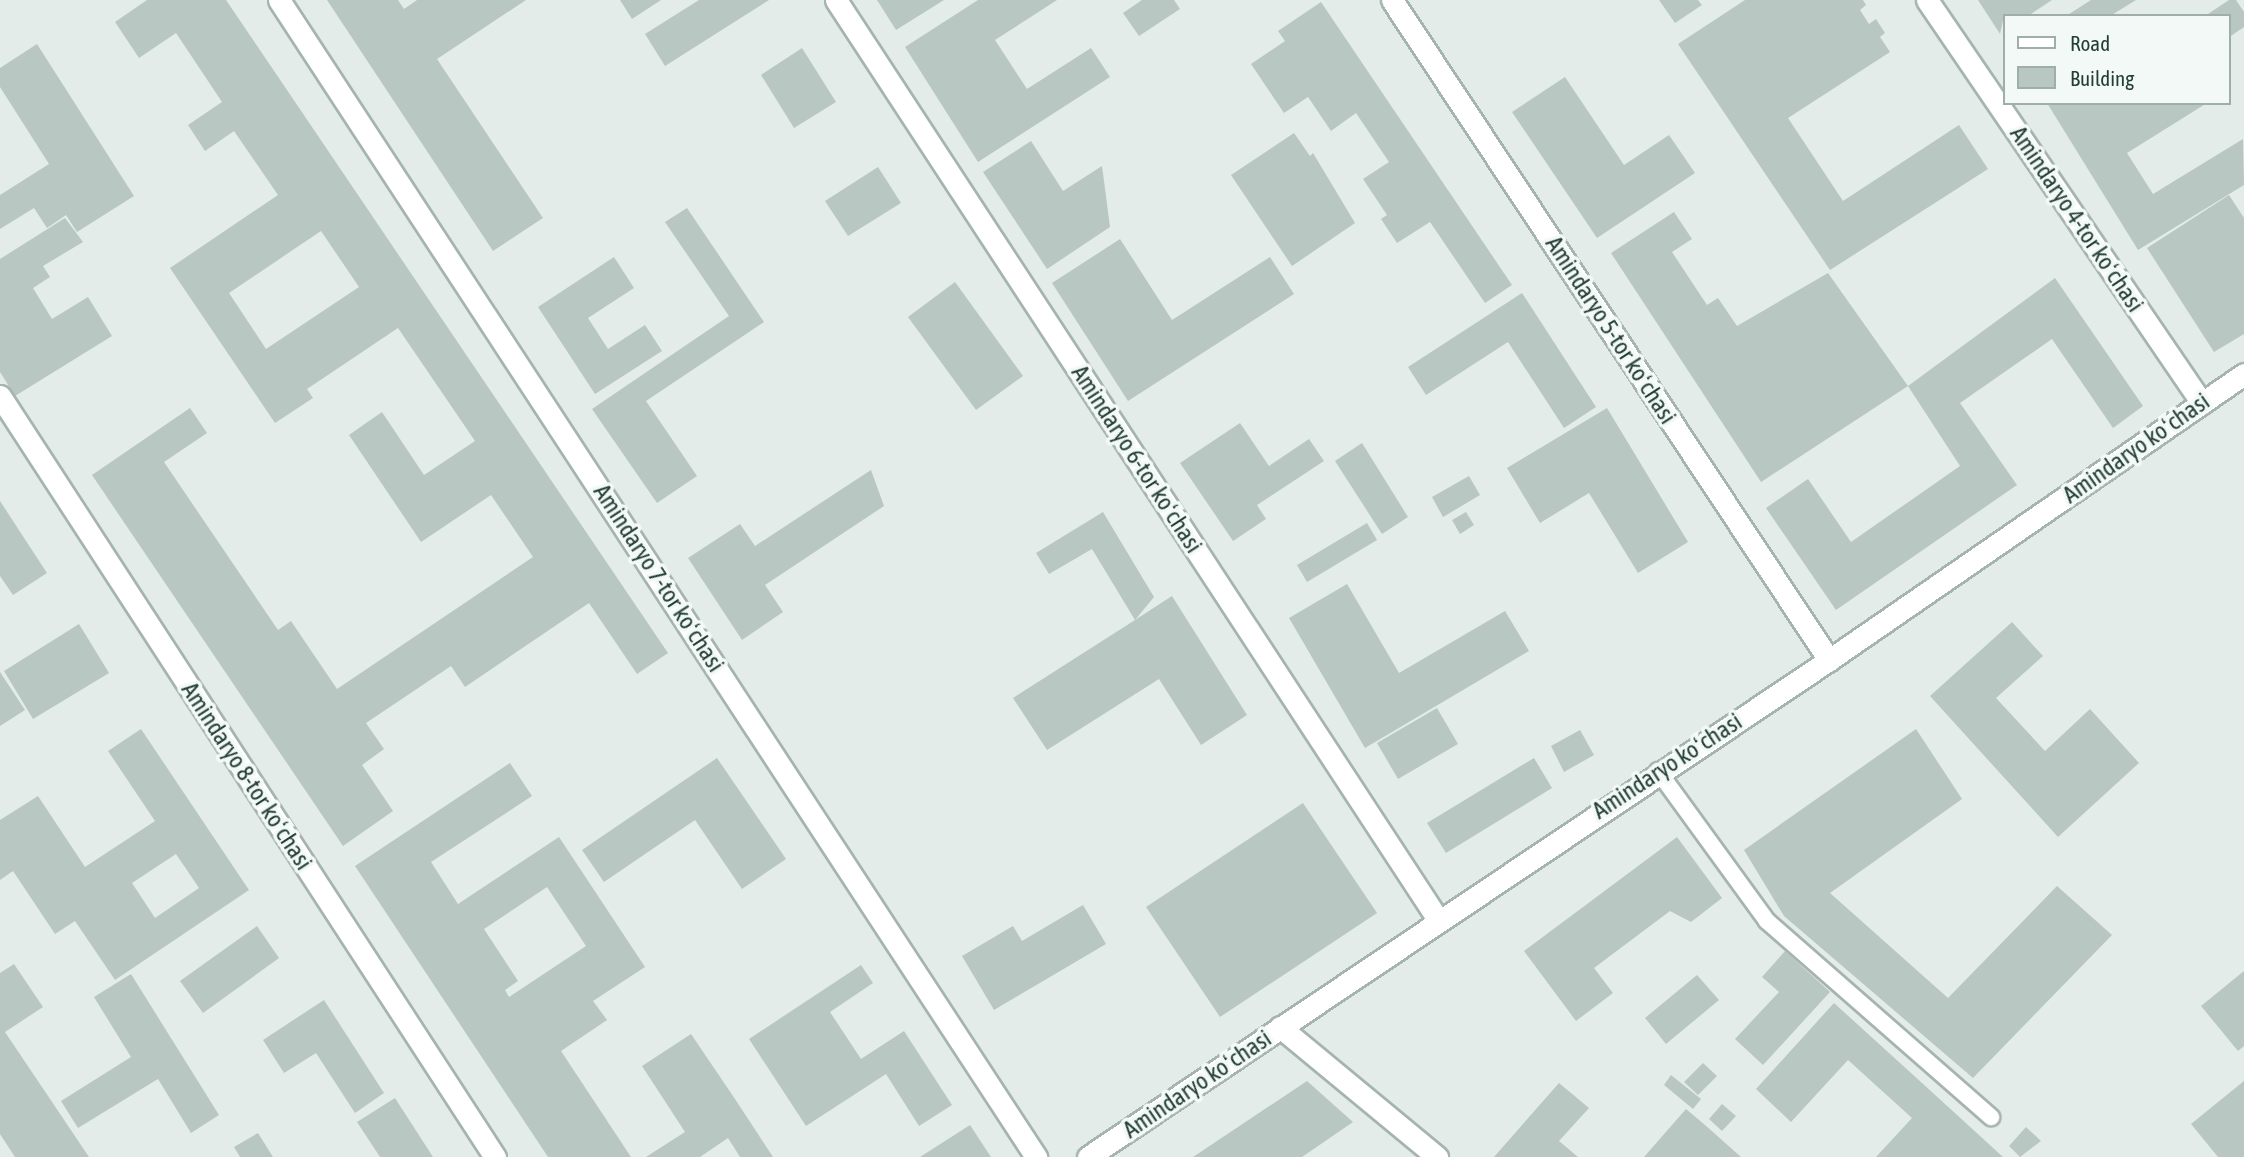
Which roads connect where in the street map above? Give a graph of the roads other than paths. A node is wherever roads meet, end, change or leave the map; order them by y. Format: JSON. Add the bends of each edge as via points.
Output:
{"nodes":[{"id":1,"x":279,"y":0,"type":"edge"},
{"id":2,"x":836,"y":0,"type":"edge"},
{"id":3,"x":1392,"y":0,"type":"edge"},
{"id":4,"x":1927,"y":0,"type":"edge"},
{"id":5,"x":2244,"y":374,"type":"edge"},
{"id":6,"x":0,"y":396,"type":"edge"},
{"id":7,"x":2202,"y":402,"type":"junction"},
{"id":8,"x":1829,"y":660,"type":"junction"},
{"id":9,"x":1658,"y":771,"type":"junction"},
{"id":10,"x":1437,"y":918,"type":"junction"},
{"id":11,"x":1280,"y":1027,"type":"junction"},
{"id":12,"x":1991,"y":1117,"type":"dead end"},
{"id":13,"x":495,"y":1157,"type":"edge"},
{"id":14,"x":1036,"y":1157,"type":"edge"},
{"id":15,"x":1088,"y":1157,"type":"edge"},
{"id":16,"x":1437,"y":1157,"type":"edge"}],
"edges":[{"from":1,"to":14,"type":"street","name":"Amindaryo 7-tor koʻchasi"},
{"from":2,"to":10,"type":"street","name":"Amindaryo 6-tor koʻchasi"},
{"from":3,"to":8,"type":"street","name":"Amindaryo 5-tor koʻchasi"},
{"from":4,"to":7,"type":"street","name":"Amindaryo 4-tor koʻchasi"},
{"from":5,"to":7,"type":"street","name":"Amindaryo koʻchasi"},
{"from":6,"to":13,"type":"street","name":"Amindaryo 8-tor koʻchasi"},
{"from":7,"to":8,"type":"street","name":"Amindaryo koʻchasi"},
{"from":8,"to":9,"type":"street","name":"Amindaryo koʻchasi"},
{"from":9,"to":10,"type":"street","name":"Amindaryo koʻchasi"},
{"from":9,"to":12,"type":"lane","via":[[1767,921]]},
{"from":10,"to":11,"type":"street","name":"Amindaryo koʻchasi"},
{"from":11,"to":15,"type":"street","name":"Amindaryo koʻchasi"},
{"from":11,"to":16,"type":"street"}]}
